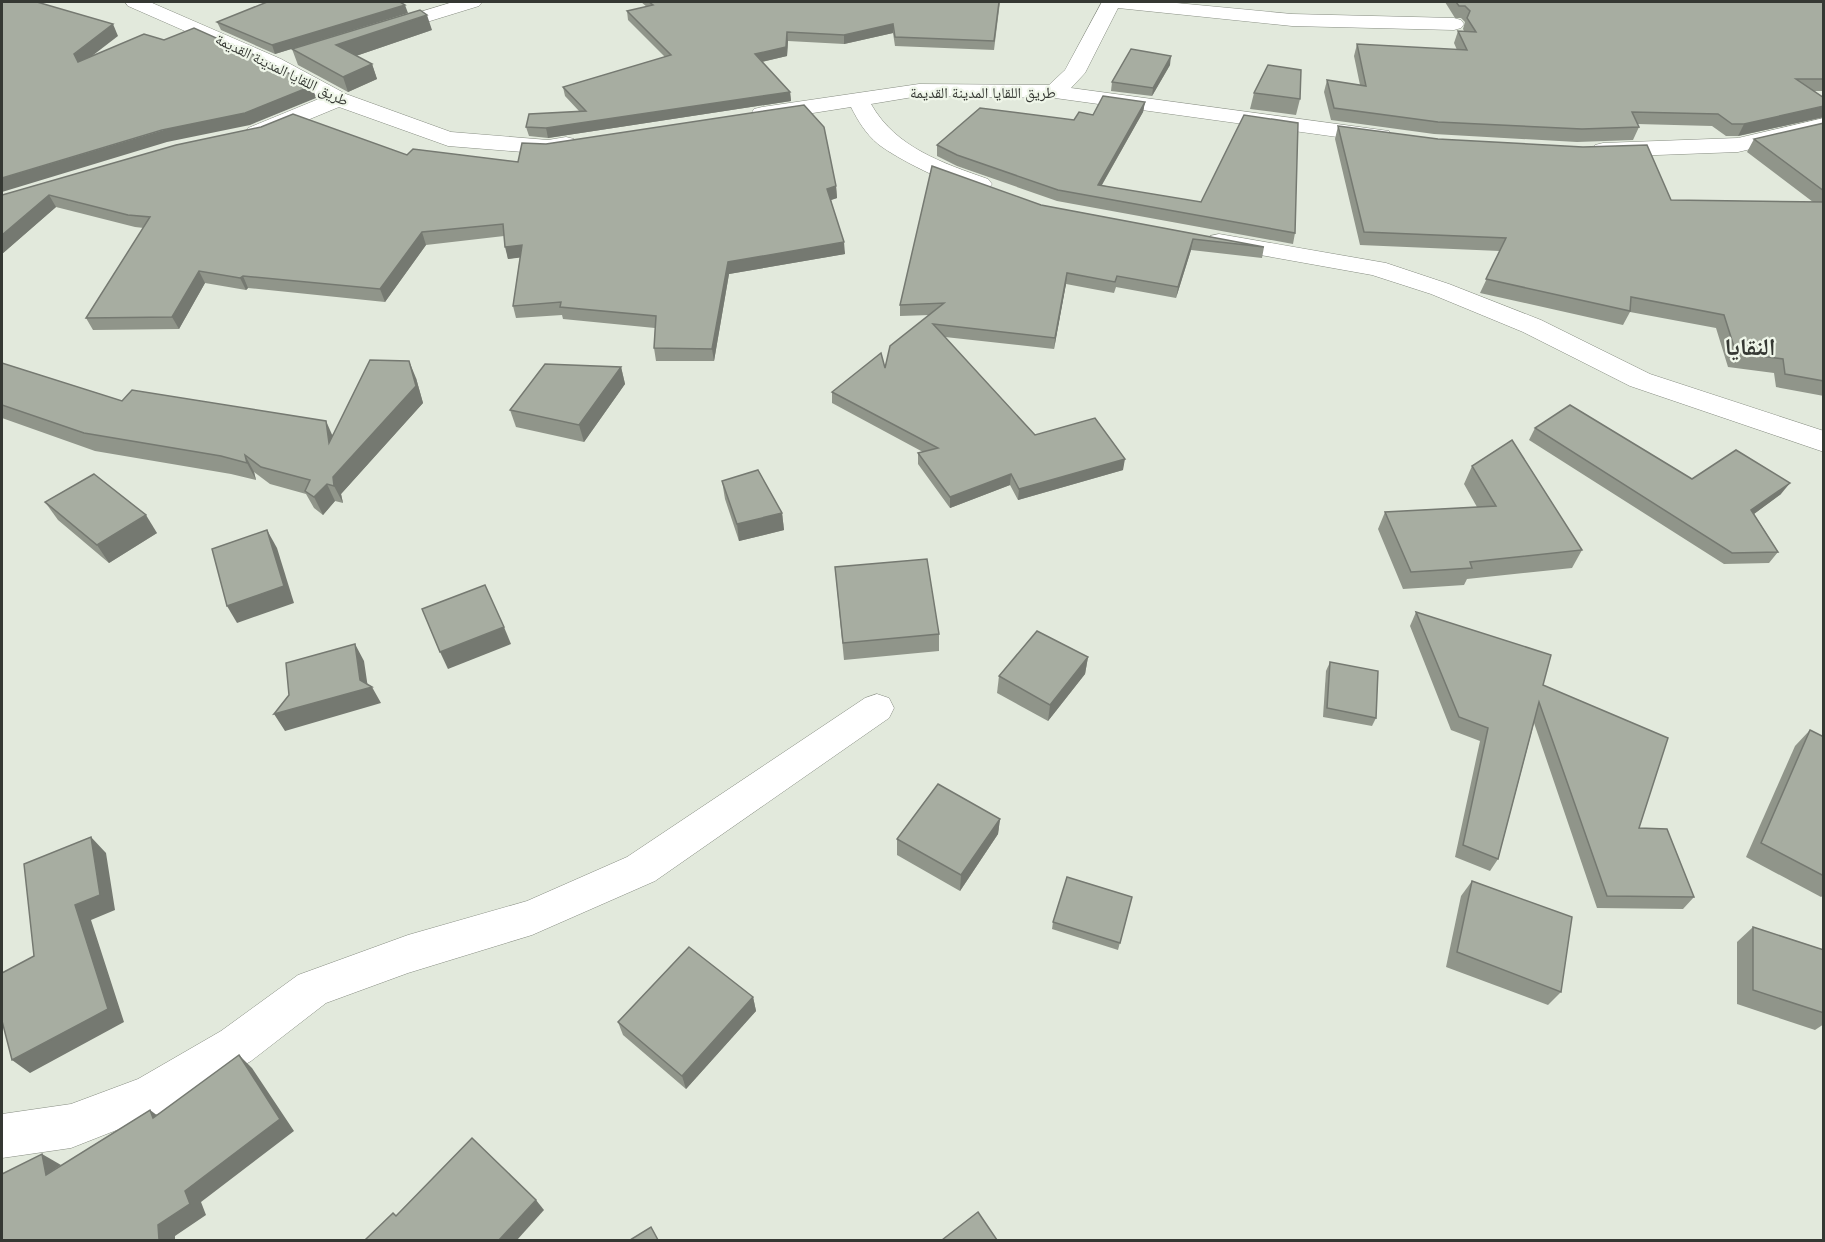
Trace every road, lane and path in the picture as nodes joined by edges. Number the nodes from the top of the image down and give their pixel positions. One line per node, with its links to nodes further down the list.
1 (135, 2): 7 (street, طريق اللقايا المدينة القديمة)
2 (472, 2): 5 (street)
3 (1111, 2): 4 (street); 8 (street)
4 (1454, 24)
5 (362, 36)
6 (296, 56): 7 (street)
7 (274, 63): 9 (street, طريق اللقايا المدينة القديمة)
8 (1055, 92): 10 (street, طريق اللقايا المدينة القديمة); 14 (street, طريق اللقايا المدينة القديمة)
9 (338, 99): 13 (street); 15 (street, طريق اللقايا المدينة القديمة)
10 (857, 99): 11 (street, طريق اللقايا المدينة القديمة); 17 (street)
11 (742, 117)
12 (1824, 126): 16 (street)
13 (234, 137)
14 (1398, 138)
15 (582, 142)
16 (1576, 151)
17 (999, 191)
18 (1191, 236): 19 (street)
19 (1824, 442)
20 (876, 708): 21 (street)
21 (2, 1136)

